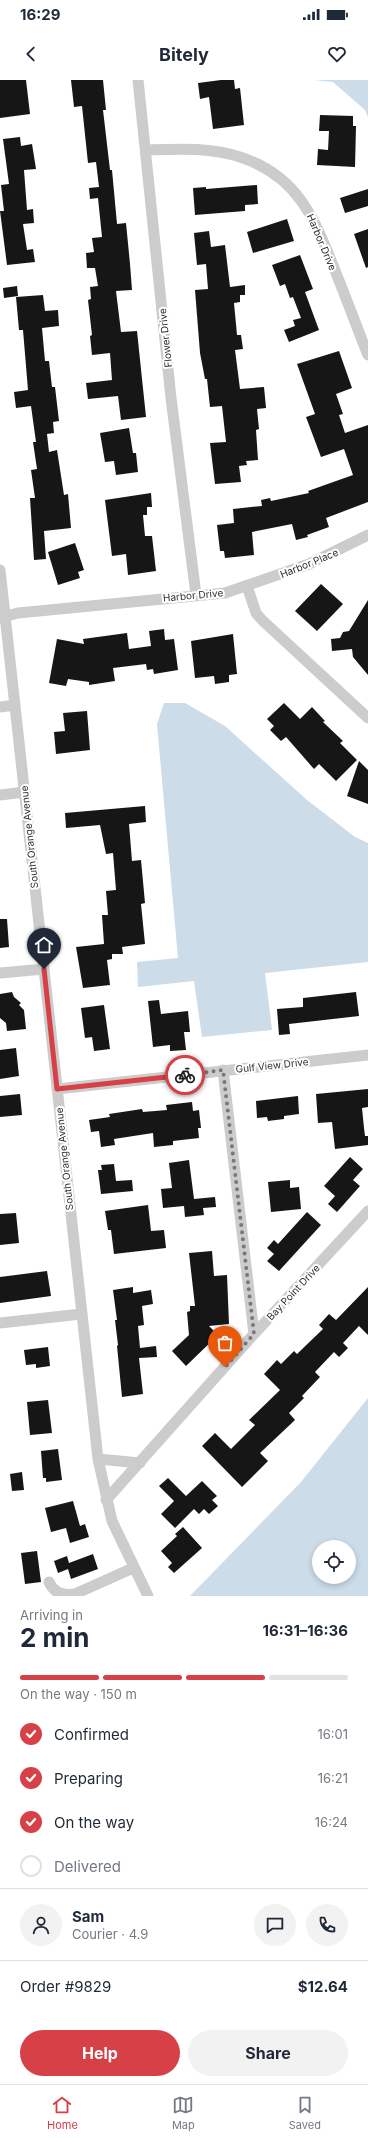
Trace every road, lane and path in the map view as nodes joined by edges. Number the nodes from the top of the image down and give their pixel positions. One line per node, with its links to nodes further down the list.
1 (138, 80): 2 (street, Flower Drive)
2 (146, 150): 3 (street, Harbor Drive); 7 (street, Flower Drive)
3 (368, 355)
4 (368, 535): 6 (street, Harbor Place)
5 (0, 570): 8 (street, South Orange Avenue)
6 (247, 586): 7 (street, Harbor Drive); 11 (street)
7 (196, 595): 8 (street, Harbor Drive)
8 (3, 617): 9 (street, South Orange Avenue)
9 (15, 705): 10 (street); 12 (street, South Orange Avenue)
10 (0, 706)
11 (368, 718)
12 (24, 792): 13 (street); 14 (street, South Orange Avenue)
13 (0, 795)
14 (44, 969): 15 (street); 18 (street, South Orange Avenue)
15 (0, 973)
16 (368, 1055): 17 (street, Gulf View Drive)
17 (223, 1070): 18 (street, Gulf View Drive); 22 (street)
18 (57, 1089): 20 (street, South Orange Avenue)
19 (368, 1211): 22 (street, Bay Point Drive)
20 (81, 1314): 21 (street); 23 (street, South Orange Avenue)
21 (0, 1323)
22 (254, 1334): 24 (street, Bay Point Drive)
23 (98, 1459): 24 (street); 25 (street, South Orange Avenue)
24 (140, 1463): 25 (street, Bay Point Drive)
25 (106, 1500): 26 (street, South Orange Avenue)
26 (133, 1568): 27 (street); 28 (street, South Orange Avenue)
27 (49, 1582)
28 (148, 1596)

